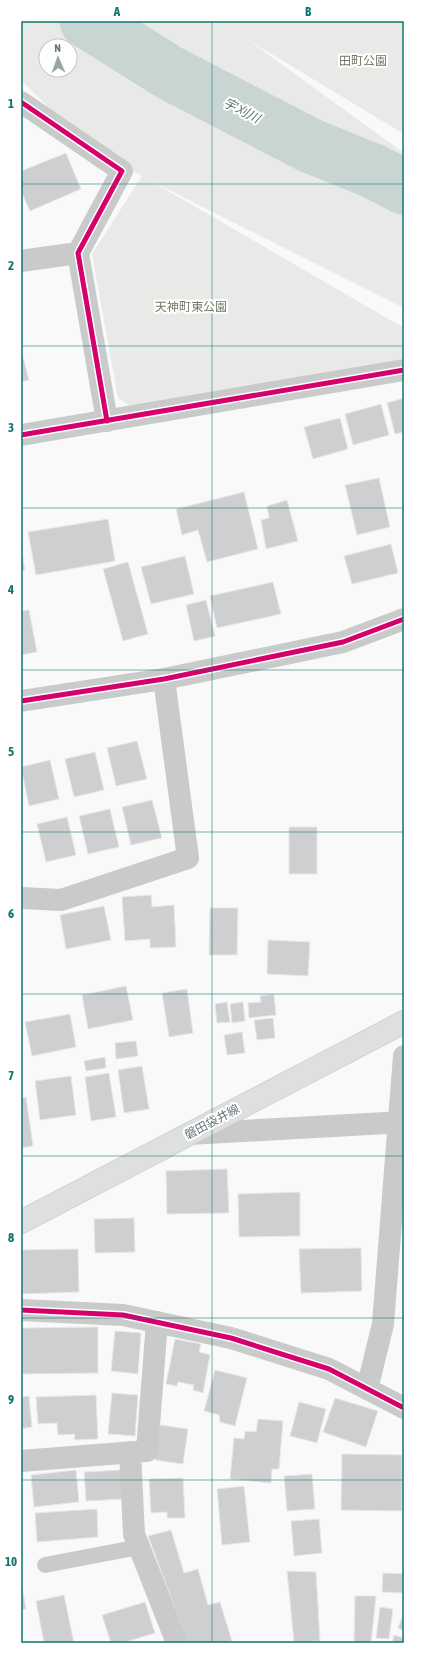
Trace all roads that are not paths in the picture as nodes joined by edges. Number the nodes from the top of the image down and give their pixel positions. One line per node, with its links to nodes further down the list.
1 (21, 102): 2 (street)
2 (78, 253): 3 (street); 5 (street)
3 (21, 261)
4 (404, 370): 5 (street)
5 (107, 420): 6 (street)
6 (21, 435)
7 (404, 619): 8 (street)
8 (164, 679): 9 (street); 10 (street)
9 (21, 701)
10 (21, 898)
11 (404, 1022): 14 (main road, 磐田袋井線)
12 (404, 1056): 13 (street)
13 (402, 1122): 14 (street); 18 (street)
14 (189, 1134): 15 (main road, 磐田袋井線)
15 (21, 1222)
16 (21, 1310): 17 (street)
17 (157, 1322): 18 (street); 20 (street)
18 (367, 1389): 19 (street)
19 (404, 1408)
20 (130, 1452): 21 (street); 22 (street)
21 (21, 1461)
22 (139, 1547): 23 (lane); 24 (street)
23 (45, 1566)
24 (177, 1643)

